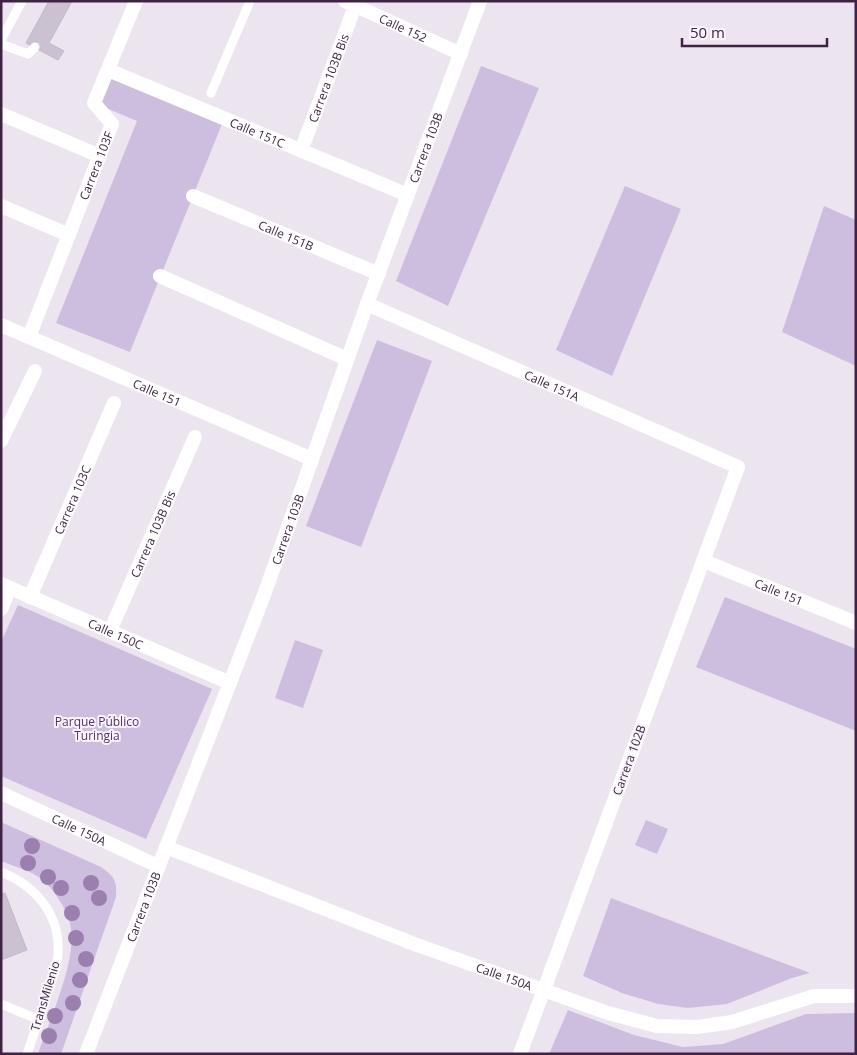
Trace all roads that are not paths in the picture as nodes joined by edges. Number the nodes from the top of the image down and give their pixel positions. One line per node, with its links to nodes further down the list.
1 (22, 1): 6 (lane)
2 (136, 1): 9 (street, Carrera 103F)
3 (250, 1): 10 (lane)
4 (480, 1): 8 (street, Carrera 103B)
5 (350, 4): 8 (street, Calle 152); 12 (street, Carrera 103B Bis)
6 (1, 42): 7 (lane)
7 (35, 47)
8 (461, 54): 14 (street, Carrera 103B)
9 (108, 70): 12 (street, Calle 151C); 13 (street, Carrera 103F)
10 (211, 93)
11 (1, 114): 13 (street)
12 (301, 151): 14 (street, Calle 151C)
13 (100, 156): 17 (street, Carrera 103F)
14 (408, 195): 18 (street, Carrera 103B)
15 (193, 196): 18 (street, Calle 151B)
16 (1, 206): 17 (street)
17 (69, 235): 22 (street, Carrera 103F)
18 (379, 274): 20 (street, Carrera 103B)
19 (160, 276): 23 (street)
20 (367, 304): 23 (street, Carrera 103B); 29 (street, Calle 151A)
21 (1, 325): 22 (street, Calle 151)
22 (29, 337): 28 (street, Calle 151)
23 (348, 359): 28 (street, Carrera 103B)
24 (35, 371): 27 (street)
25 (114, 403): 32 (street, Carrera 103C)
26 (195, 437): 35 (street, Carrera 103B Bis)
27 (1, 441)
28 (312, 460): 36 (street, Carrera 103B)
29 (738, 467): 30 (street, Carrera 102B)
30 (704, 561): 34 (street, Calle 151); 41 (street, Carrera 102B)
31 (6, 586): 32 (street, Calle 150C); 33 (street)
32 (30, 596): 35 (street, Calle 150C)
33 (1, 609)
34 (856, 623)
35 (110, 631): 36 (street, Calle 150C)
36 (230, 683): 38 (street, Carrera 103B)
37 (1, 794): 39 (street, Calle 150A)
38 (166, 847): 39 (street, Carrera 103B); 41 (street, Calle 150A)
39 (158, 866): 46 (street, Carrera 103B)
40 (1, 872): 44 (lane, TransMilenio)
41 (544, 990): 42 (street, Calle 150A); 47 (street, Carrera 102B)
42 (856, 996)
43 (1, 1004): 44 (lane)
44 (40, 1020): 45 (lane, TransMilenio)
45 (27, 1054)
46 (86, 1054)
47 (520, 1054)

